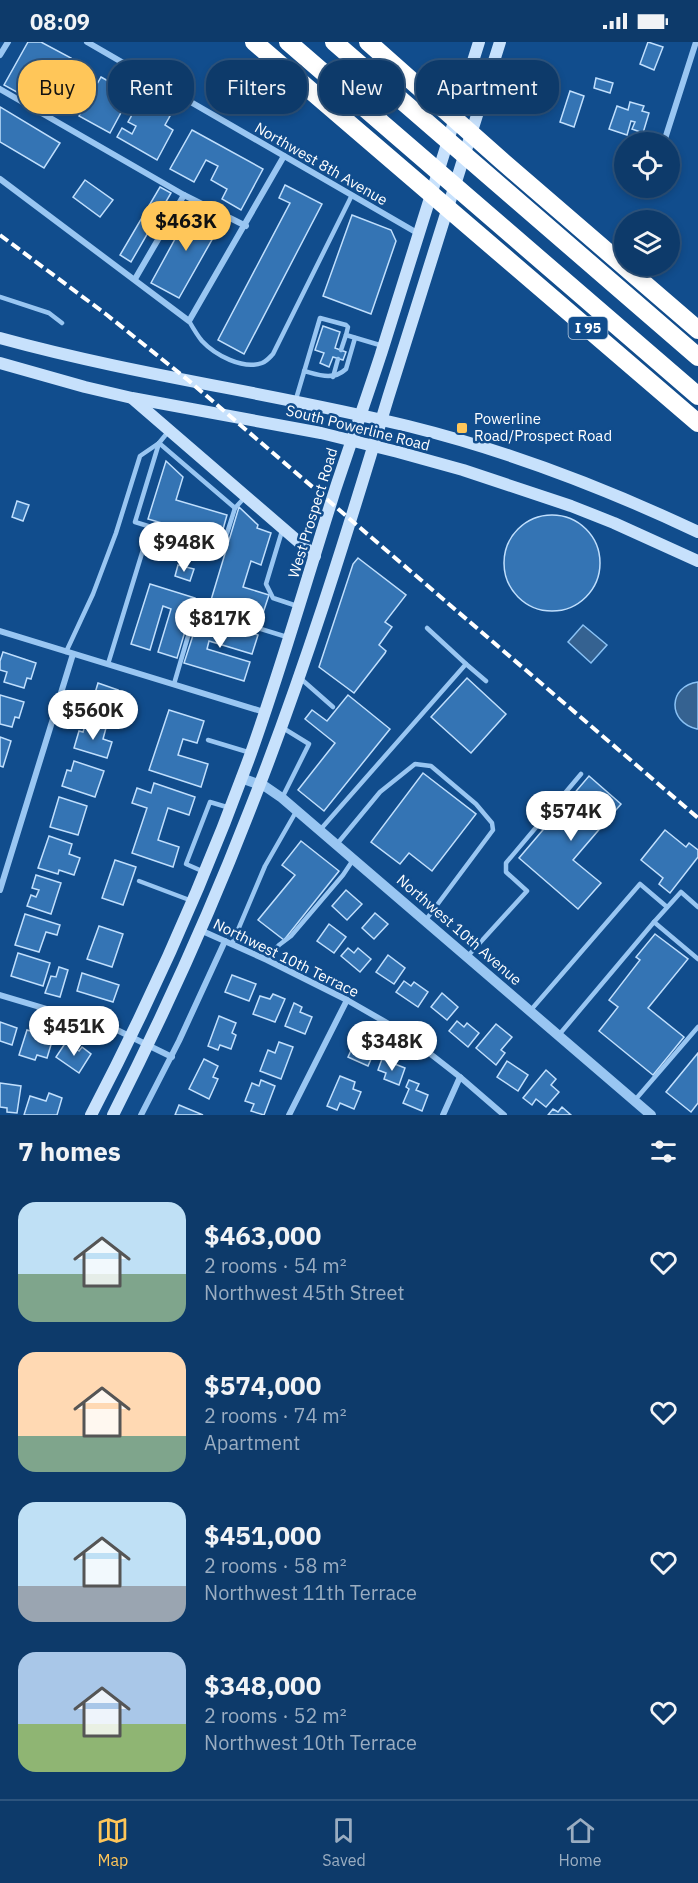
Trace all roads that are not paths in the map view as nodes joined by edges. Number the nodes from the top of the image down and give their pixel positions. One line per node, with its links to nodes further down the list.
1 (8, 42): 11 (street)
2 (87, 42): 17 (street, Northwest 8th Avenue)
3 (254, 42): 43 (highway, I 95)
4 (288, 42): 38 (highway)
5 (334, 42): 33 (highway)
6 (368, 42): 13 (highway)
7 (383, 42): 12 (highway)
8 (479, 42): 22 (main road, West Prospect Road)
9 (500, 42): 42 (main road)
10 (696, 42): 16 (street)
11 (0, 55)
12 (416, 81)
13 (416, 84)
14 (0, 89): 19 (street)
15 (450, 114): 27 (highway)
16 (667, 132)
17 (284, 156): 20 (street, Northwest 8th Avenue); 21 (street)
18 (0, 179): 23 (street)
19 (184, 195): 21 (street); 23 (street)
20 (352, 195): 22 (street, Northwest 8th Avenue); 25 (lane)
21 (246, 226): 25 (street)
22 (419, 234): 31 (main road, West Prospect Road)
23 (135, 279): 25 (street)
24 (0, 297): 26 (lane)
25 (189, 321)
26 (62, 323)
27 (698, 330)
28 (345, 335): 30 (lane); 32 (lane); 36 (lane)
29 (0, 338): 40 (main road, South Powerline Road)
30 (356, 338): 31 (lane); 37 (lane)
31 (383, 346): 41 (main road, West Prospect Road)
32 (341, 350)
33 (698, 357)
34 (338, 359): 37 (lane)
35 (0, 363): 39 (main road, South Powerline Road)
36 (304, 371): 37 (lane); 40 (lane)
37 (333, 376)
38 (698, 396)
39 (132, 398): 44 (main road); 45 (main road, South Powerline Road)
40 (295, 401): 41 (main road, South Powerline Road)
41 (361, 415): 42 (main road, South Powerline Road); 45 (main road, West Prospect Road)
42 (382, 420): 47 (main road); 51 (main road, South Powerline Road)
43 (698, 423)
44 (170, 430): 46 (lane); 48 (main road)
45 (351, 441): 47 (main road, South Powerline Road); 53 (main road, West Prospect Road)
46 (159, 443): 49 (lane); 49 (lane); 59 (lane)
47 (374, 446): 54 (main road, South Powerline Road); 62 (main road)
48 (246, 496): 49 (lane); 50 (main road)
49 (235, 508)
50 (283, 528): 53 (main road); 55 (lane)
51 (698, 532)
52 (146, 540): 60 (lane)
53 (315, 556): 55 (main road, West Prospect Road)
54 (698, 561)
55 (299, 607): 58 (main road, West Prospect Road)
56 (427, 628): 61 (lane)
57 (0, 631): 59 (street)
58 (290, 638): 64 (lane); 66 (main road, West Prospect Road)
59 (70, 653): 60 (street); 81 (street)
60 (108, 664): 64 (street)
61 (466, 664): 63 (lane); 76 (lane)
62 (298, 676): 65 (lane); 67 (main road)
63 (486, 681)
64 (174, 684): 66 (street)
65 (333, 707)
66 (265, 713): 69 (main road, West Prospect Road)
67 (280, 726): 72 (main road); 73 (lane)
68 (208, 740): 69 (lane)
69 (251, 753): 71 (main road, West Prospect Road)
70 (581, 774): 90 (lane)
71 (241, 778): 72 (street, Northwest 10th Avenue); 74 (main road, West Prospect Road)
72 (260, 785): 73 (street, Northwest 10th Avenue); 87 (main road)
73 (282, 798): 75 (street, Northwest 10th Avenue)
74 (230, 808): 79 (main road, West Prospect Road); 79 (lane)
75 (297, 810): 76 (street, Northwest 10th Avenue); 89 (lane)
76 (320, 830): 77 (street, Northwest 10th Avenue)
77 (336, 845): 78 (street, Northwest 10th Avenue); 85 (lane)
78 (353, 859): 85 (street, Northwest 10th Avenue); 92 (lane)
79 (204, 872): 82 (main road, West Prospect Road)
80 (139, 881): 82 (lane)
81 (0, 890)
82 (192, 901): 98 (main road, West Prospect Road)
83 (698, 906): 84 (lane)
84 (667, 907): 86 (lane); 95 (lane)
85 (425, 921): 90 (street, Northwest 10th Avenue)
86 (654, 922): 91 (lane); 97 (lane)
87 (201, 930): 88 (street, Northwest 10th Terrace); 99 (main road)
88 (225, 941): 89 (street, Northwest 10th Terrace); 100 (street)
89 (232, 944): 92 (street, Northwest 10th Terrace)
90 (467, 957): 95 (street, Northwest 10th Avenue)
91 (698, 959)
92 (267, 960): 94 (street, Northwest 10th Terrace)
93 (0, 995): 98 (street)
94 (347, 1000): 101 (street, Northwest 10th Terrace); 106 (street)
95 (530, 1011): 97 (street, Northwest 10th Avenue)
96 (698, 1027): 102 (lane)
97 (558, 1035): 102 (street, Northwest 10th Avenue)
98 (131, 1036): 99 (street); 103 (main road, West Prospect Road)
99 (148, 1045): 100 (street); 104 (main road)
100 (172, 1057): 105 (street)
101 (460, 1077): 107 (street); 108 (street, Northwest 10th Terrace)
102 (634, 1101): 109 (street, Northwest 10th Avenue)
103 (91, 1115)
104 (113, 1115)
105 (141, 1115)
106 (289, 1115)
107 (443, 1115)
108 (504, 1115)
109 (651, 1115)

